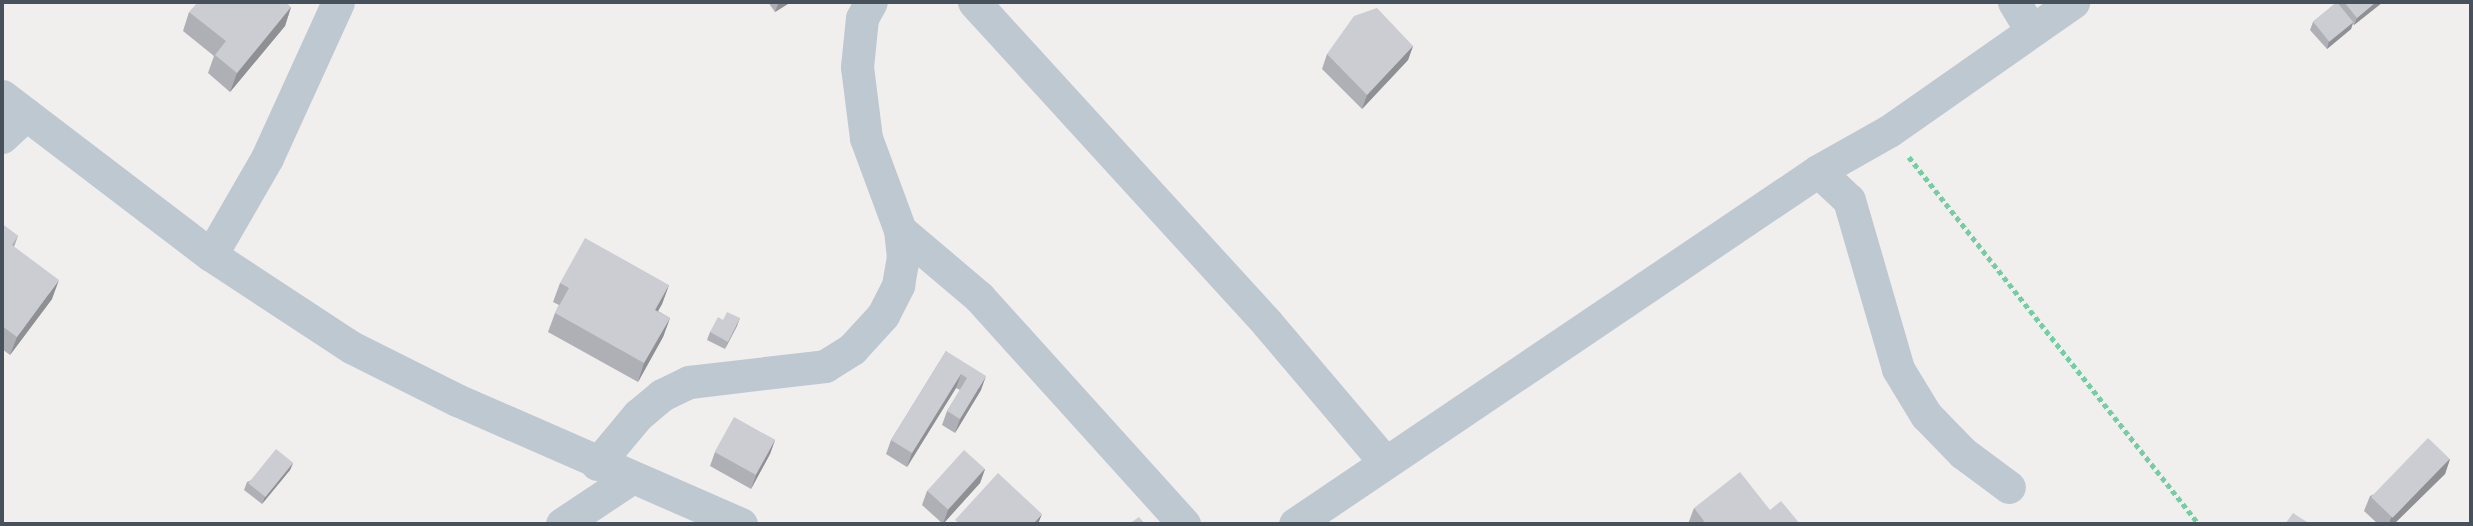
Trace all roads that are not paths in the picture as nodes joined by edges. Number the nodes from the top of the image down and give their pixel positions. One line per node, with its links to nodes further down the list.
1 (338, 2): 10 (street)
2 (872, 2): 9 (street)
3 (974, 2): 11 (street)
4 (2073, 2): 5 (street)
5 (2022, 16): 8 (street)
6 (14, 105): 7 (street); 10 (street)
7 (2, 137)
8 (1818, 171): 11 (street); 14 (street)
9 (900, 230): 12 (street); 17 (street)
10 (211, 255): 12 (street)
11 (1384, 461): 18 (street)
12 (597, 464): 13 (street)
13 (631, 478): 15 (street); 16 (street)
14 (2009, 487)
15 (562, 524)
16 (741, 524)
17 (1184, 524)
18 (1295, 524)

